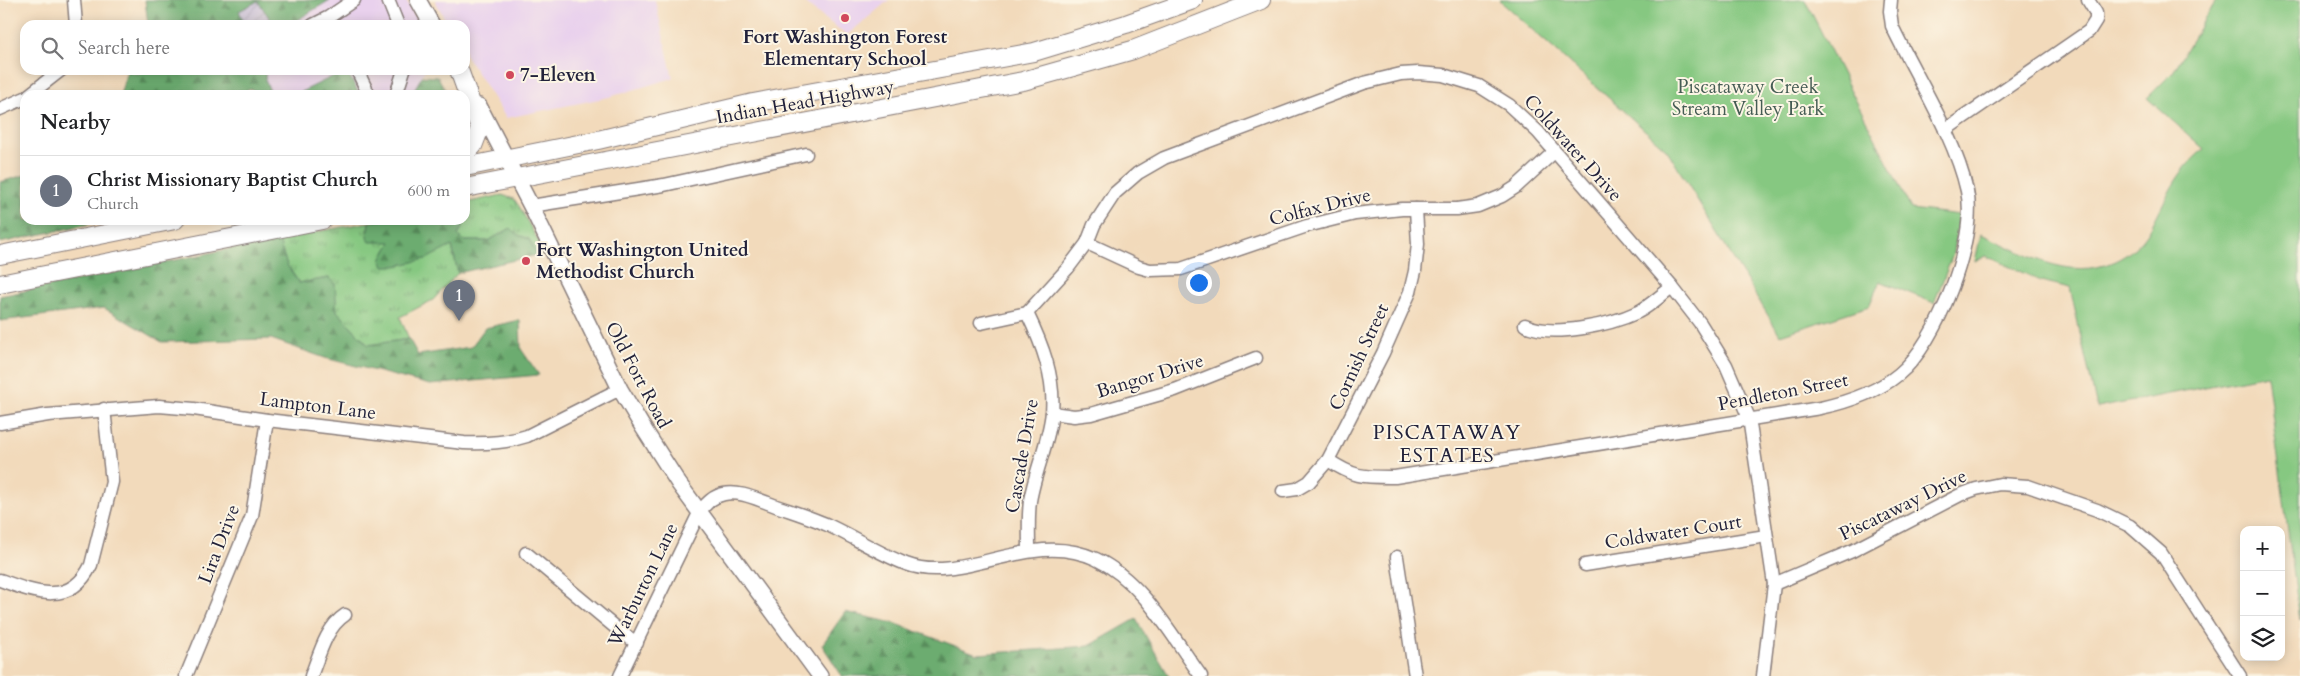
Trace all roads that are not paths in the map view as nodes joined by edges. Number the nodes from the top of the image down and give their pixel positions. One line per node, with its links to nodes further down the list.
1 (74, 0): 9 (street)
2 (354, 0): 10 (street)
3 (388, 0): 11 (street)
4 (418, 0): 12 (main road)
5 (1193, 0): 31 (highway, Indian Head Highway)
6 (1261, 0): 33 (highway, Indian Head Highway)
7 (1891, 0): 27 (street, Pendleton Street)
8 (2088, 0): 27 (street)
9 (76, 20)
10 (332, 20)
11 (396, 20)
12 (429, 20)
13 (55, 75): 18 (street)
14 (359, 75): 19 (street)
15 (402, 75): 20 (street)
16 (461, 75): 21 (highway)
17 (462, 75): 22 (main road, Old Fort Road)
18 (35, 90)
19 (367, 90)
20 (398, 90)
21 (466, 90)
22 (469, 90)
23 (470, 91): 31 (main road, Old Fort Road)
24 (20, 100): 26 (street)
25 (470, 100): 28 (highway)
26 (0, 109)
27 (1945, 130): 50 (street, Pendleton Street)
28 (470, 148)
29 (1554, 152): 36 (street, Colfax Drive); 39 (street, Coldwater Drive); 42 (street, Coldwater Drive)
30 (806, 154): 35 (street)
31 (505, 159): 32 (highway, Indian Head Highway); 33 (main road, Old Fort Road)
32 (470, 165)
33 (515, 178): 34 (highway, Indian Head Highway); 35 (main road, Old Fort Road)
34 (470, 187)
35 (531, 206): 47 (main road, Old Fort Road)
36 (1416, 209): 39 (street, Colfax Drive); 53 (street, Cornish Street)
37 (150, 225): 40 (highway)
38 (297, 225): 41 (highway)
39 (1087, 243): 43 (street, Coldwater Drive)
40 (0, 255)
41 (0, 284)
42 (1672, 287): 45 (street); 50 (street, Coldwater Drive)
43 (1027, 313): 44 (street); 49 (street, Cascade Drive)
44 (981, 323)
45 (1525, 326)
46 (1256, 358): 49 (street, Bangor Drive)
47 (620, 389): 51 (street, Lampton Lane); 55 (main road, Old Fort Road)
48 (104, 409): 51 (street, Lampton Lane); 52 (street, Lampton Lane); 61 (street)
49 (1052, 413): 57 (street, Cascade Drive)
50 (1749, 418): 53 (street, Pendleton Street); 56 (street, Coldwater Drive)
51 (267, 420): 65 (street, Lira Drive)
52 (0, 423)
53 (1328, 460): 54 (street, Cornish Street)
54 (1283, 492)
55 (700, 511): 57 (street); 64 (street, Warburton Lane); 68 (main road, Old Fort Road)
56 (1766, 536): 60 (street, Coldwater Court); 62 (street, Coldwater Drive)
57 (1029, 551): 69 (street)
58 (526, 553): 64 (street)
59 (1397, 557): 70 (street)
60 (1585, 565)
61 (0, 580)
62 (1774, 584): 71 (street); 72 (street, Piscataway Drive)
63 (345, 615): 66 (street)
64 (637, 643): 67 (street, Warburton Lane)
65 (186, 676)
66 (311, 676)
67 (620, 676)
68 (820, 676)
69 (1201, 676)
70 (1415, 676)
71 (1763, 676)
72 (2240, 676)

